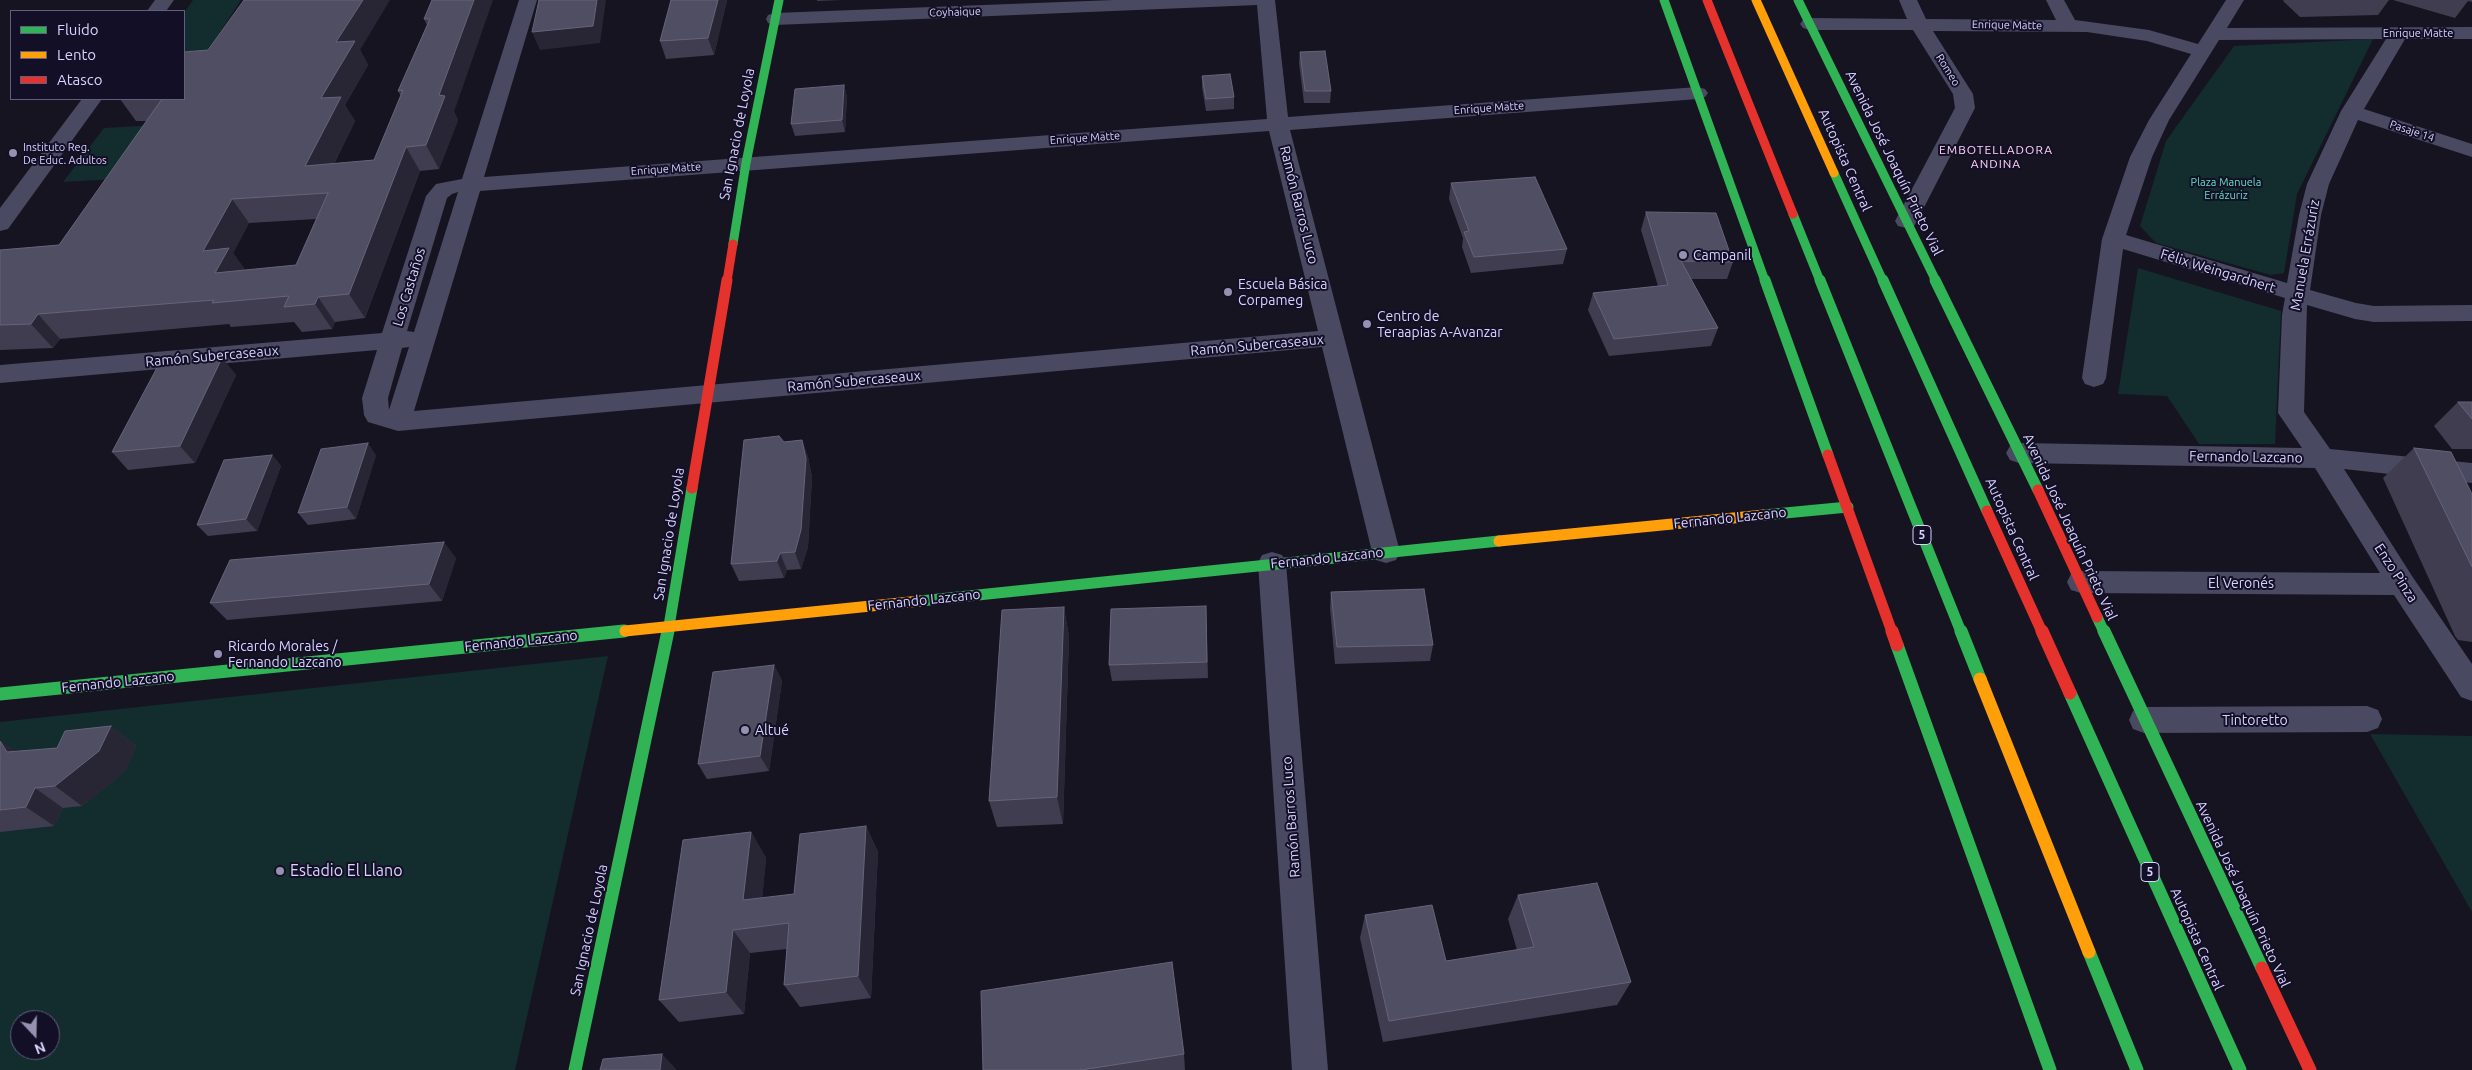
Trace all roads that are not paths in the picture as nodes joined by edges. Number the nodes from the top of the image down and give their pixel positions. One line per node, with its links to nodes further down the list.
1 (528, 0): 28 (street)
2 (779, 0): 12 (main road, San Ignacio de Loyola)
3 (1256, 0): 12 (street, Coyhaique)
4 (1266, 0): 25 (street, Ramón Barros Luco)
5 (1664, 0): 22 (main road)
6 (1707, 0): 57 (main road, 5)
7 (1756, 0): 58 (main road, Autopista Central / 5)
8 (1798, 0): 13 (main road, Avenida José Joaquín Prieto Vial)
9 (1908, 0): 14 (street, Romeo)
10 (2055, 0): 15 (street)
11 (2235, 0): 19 (street)
12 (774, 19): 27 (main road, San Ignacio de Loyola)
13 (1810, 24): 14 (street, Enrique Matte); 29 (main road, Avenida José Joaquín Prieto Vial)
14 (1919, 24): 15 (street, Enrique Matte); 29 (street, Romeo)
15 (2068, 25): 21 (street, Enrique Matte)
16 (2472, 32): 18 (street, Enrique Matte)
17 (2399, 33): 18 (street, Enrique Matte); 19 (street, Enrique Matte); 24 (street, Manuela Errázuriz)
18 (2442, 33): 20 (street)
19 (2213, 34): 21 (street)
20 (2472, 49)
21 (2202, 51): 31 (street)
22 (1698, 93): 25 (street, Enrique Matte); 44 (main road)
23 (91, 100): 30 (street)
24 (2351, 111): 26 (street, Pasaje 14); 32 (street, Manuela Errázuriz)
25 (1278, 124): 27 (street, Enrique Matte); 35 (street, Ramón Barros Luco)
26 (2472, 151)
27 (746, 164): 28 (street, Enrique Matte); 39 (main road, San Ignacio de Loyola)
28 (472, 184): 34 (street); 36 (street, Los Castaños)
29 (1906, 221): 41 (main road, Avenida José Joaquín Prieto Vial)
30 (0, 224)
31 (2113, 239): 32 (street, Félix Weingardnert); 38 (street)
32 (2298, 294): 33 (street, Félix Weingardnert); 42 (street, Manuela Errázuriz)
33 (2472, 313)
34 (424, 337): 36 (street, Ramón Subercaseaux); 40 (street)
35 (1332, 338): 39 (street, Ramón Subercaseaux); 45 (street, Ramón Barros Luco)
36 (392, 340): 37 (street, Ramón Subercaseaux); 40 (street, Los Castaños)
37 (0, 374)
38 (2094, 378)
39 (707, 394): 40 (street, Ramón Subercaseaux); 49 (main road, San Ignacio de Loyola)
40 (388, 419)
41 (2019, 453): 42 (street, Fernando Lazcano); 47 (main road, Avenida José Joaquín Prieto Vial)
42 (2322, 458): 43 (street, Fernando Lazcano); 48 (street, Enzo Pinza)
43 (2472, 473)
44 (1848, 506): 45 (main road, Fernando Lazcano); 56 (main road)
45 (1386, 552): 46 (main road, Fernando Lazcano)
46 (1272, 563): 49 (main road, Fernando Lazcano); 55 (street, Ramón Barros Luco)
47 (2080, 582): 48 (street, El Veronés); 52 (main road, Avenida José Joaquín Prieto Vial)
48 (2402, 584): 50 (street, Enzo Pinza)
49 (669, 626): 51 (main road, Fernando Lazcano); 54 (main road, San Ignacio de Loyola)
50 (2470, 681)
51 (0, 694)
52 (2144, 720): 53 (street, Tintoretto); 59 (main road, Avenida José Joaquín Prieto Vial)
53 (2366, 720)
54 (575, 1070)
55 (1310, 1070)
56 (2050, 1070)
57 (2137, 1070)
58 (2240, 1070)
59 (2310, 1070)

